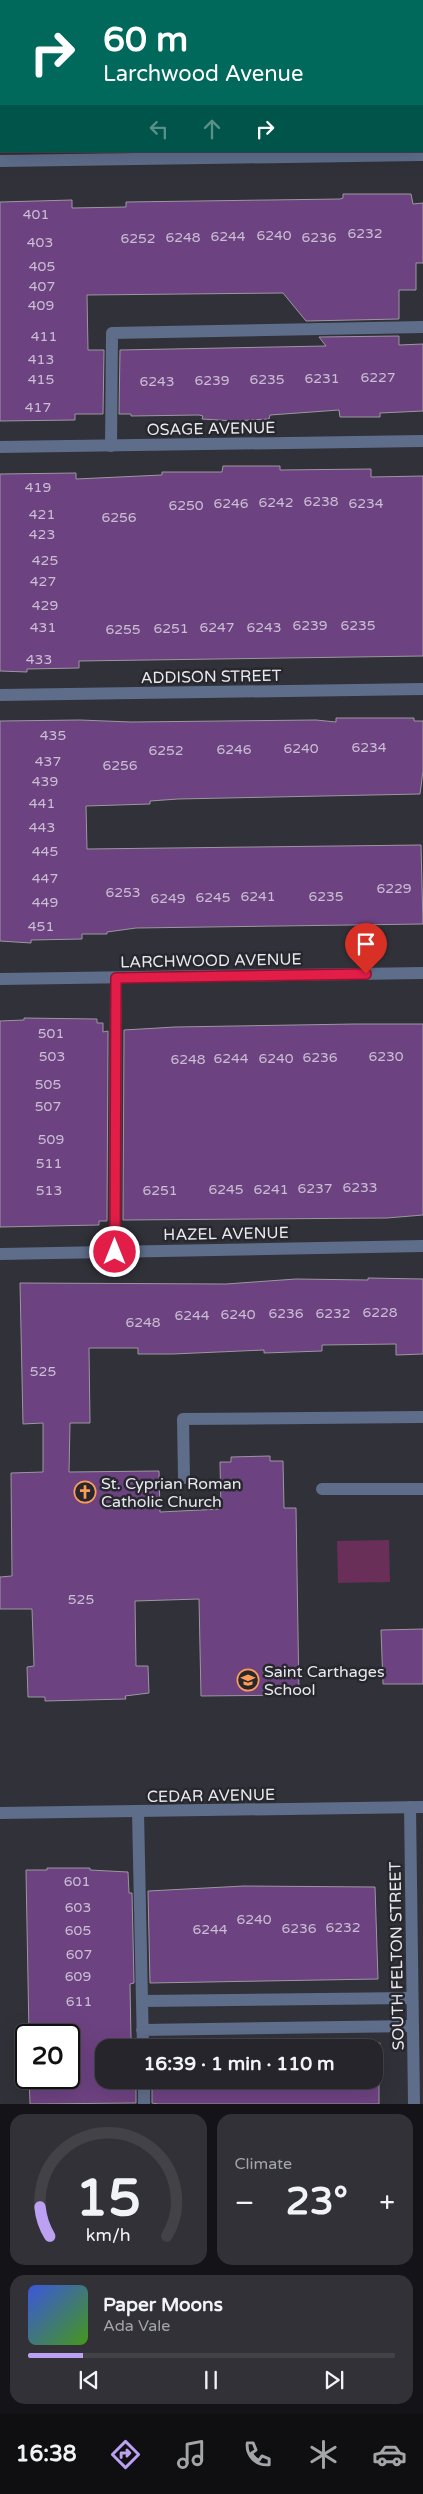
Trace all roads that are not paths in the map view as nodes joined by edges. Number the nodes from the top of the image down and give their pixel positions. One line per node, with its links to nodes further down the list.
1 (423, 155): 2 (street)
2 (0, 161)
3 (423, 327): 5 (street)
4 (423, 442): 5 (street, OSAGE AVENUE)
5 (111, 446): 6 (street, OSAGE AVENUE)
6 (0, 447)
7 (423, 689): 8 (street, ADDISON STREET)
8 (0, 695)
9 (423, 973): 10 (street, LARCHWOOD AVENUE)
10 (116, 978): 11 (street, LARCHWOOD AVENUE); 13 (street)
11 (0, 979)
12 (423, 1246): 13 (street, HAZEL AVENUE)
13 (115, 1252): 14 (street, HAZEL AVENUE)
14 (0, 1254)
15 (423, 1417): 16 (street)
16 (184, 1478)
17 (423, 1489): 18 (street)
18 (322, 1490)
19 (410, 1807): 20 (street, CEDAR AVENUE); 21 (street, CEDAR AVENUE); 23 (street, SOUTH FELTON STREET)
20 (423, 1807)
21 (138, 1812): 22 (street, CEDAR AVENUE); 24 (street)
22 (0, 1813)
23 (412, 1998): 24 (street); 25 (street, SOUTH FELTON STREET)
24 (142, 2001): 26 (street)
25 (413, 2026): 26 (street); 30 (street, SOUTH FELTON STREET)
26 (142, 2030): 27 (street)
27 (142, 2039)
28 (144, 2089): 29 (street)
29 (144, 2104)
30 (414, 2104)

